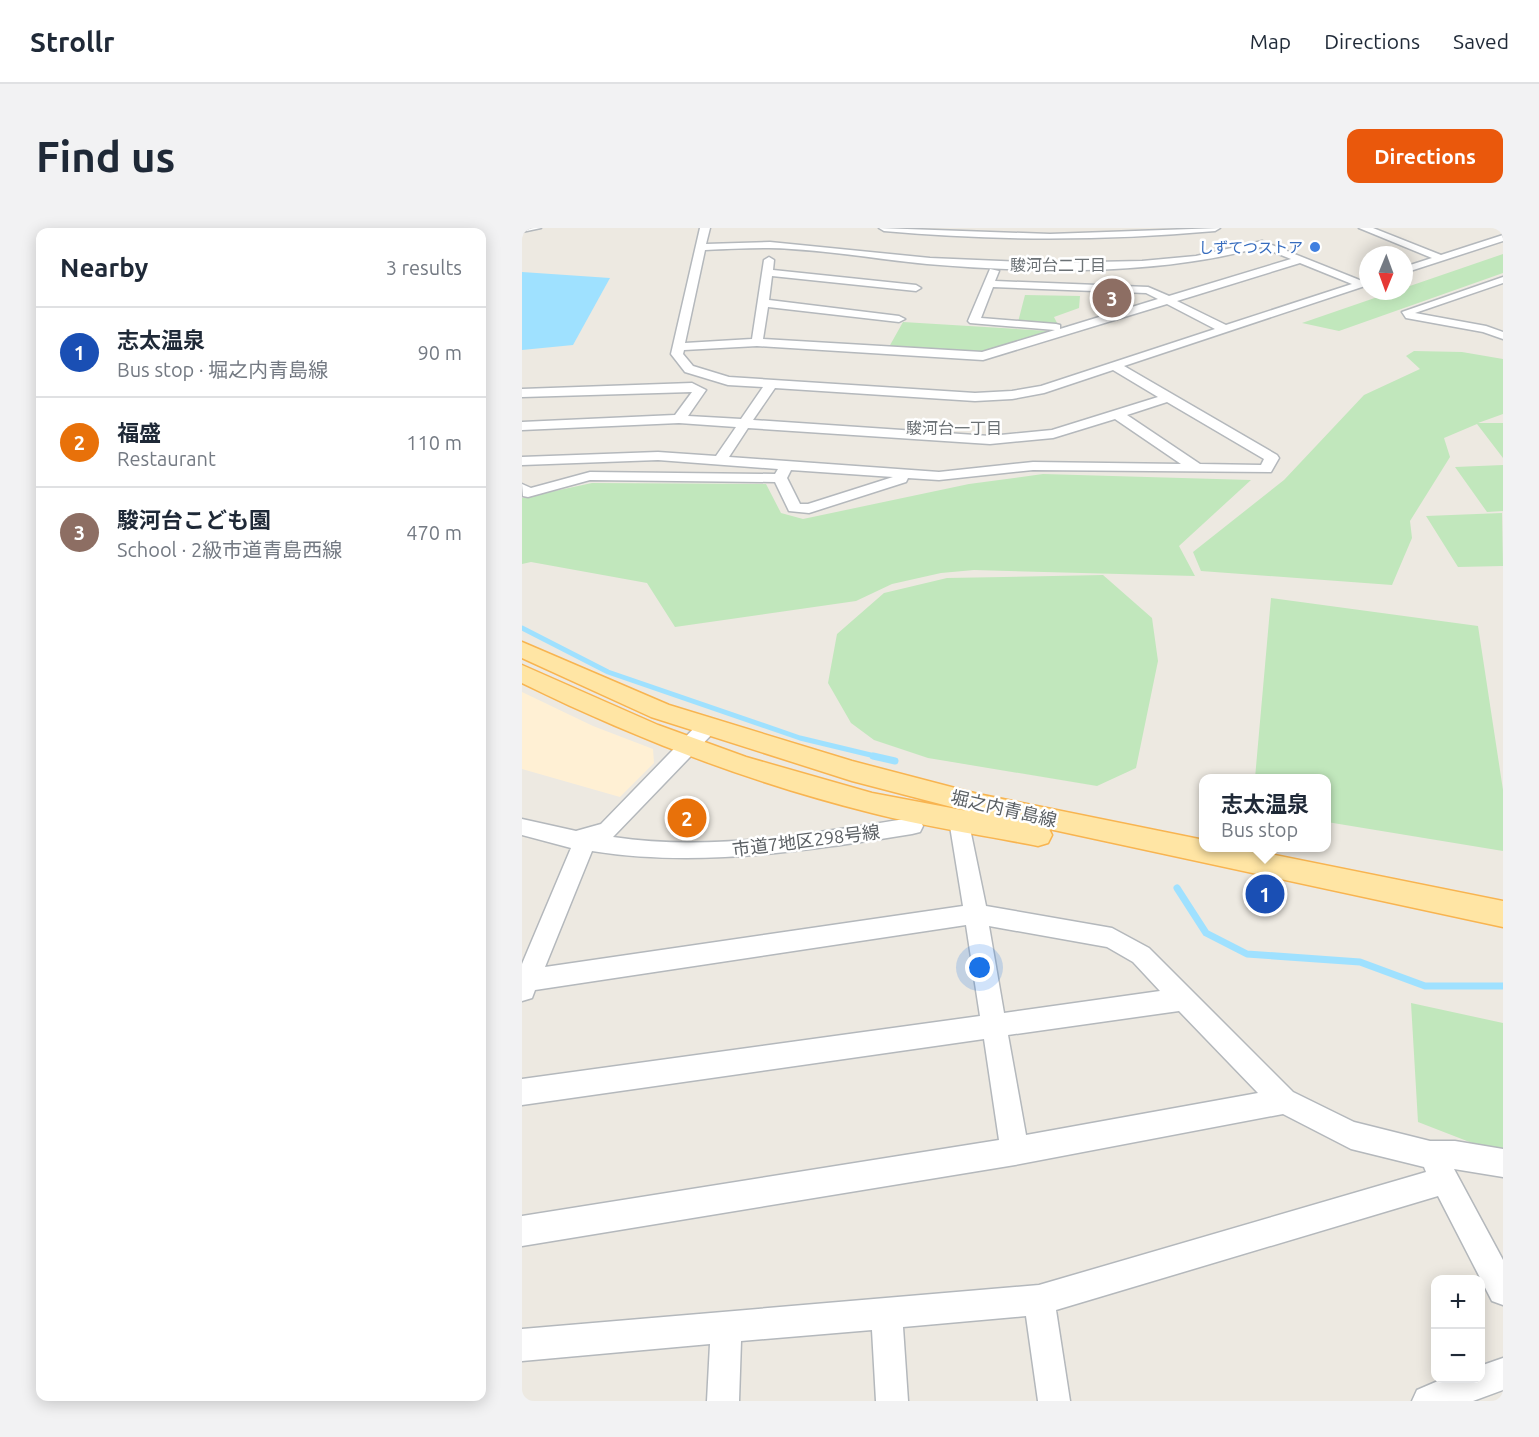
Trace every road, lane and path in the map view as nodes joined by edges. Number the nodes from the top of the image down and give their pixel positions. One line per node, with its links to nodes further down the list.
1 (536, 228): 6 (street)
2 (705, 228): 10 (street)
3 (884, 228): 9 (street)
4 (1215, 228): 9 (street)
5 (1364, 228): 11 (street)
6 (522, 229)
7 (1503, 238): 11 (street)
8 (770, 245): 10 (street); 14 (street); 22 (street)
9 (1003, 246): 15 (street); 18 (street); 22 (street)
10 (702, 247): 29 (street)
11 (1442, 258): 13 (street)
12 (1300, 260): 15 (street); 16 (street); 20 (street)
13 (1413, 267)
14 (767, 272): 21 (street); 22 (street)
15 (1145, 277): 18 (street); 20 (street)
16 (1359, 281)
17 (1503, 281): 26 (street)
18 (989, 284): 24 (street)
19 (1359, 285): 25 (street)
20 (1165, 300): 24 (street); 25 (street)
21 (763, 303): 22 (street); 28 (street)
22 (907, 304): 24 (street); 28 (street)
23 (1503, 322): 26 (street)
24 (1068, 328)
25 (1225, 329): 30 (street)
26 (1486, 329): 27 (street)
27 (1503, 336)
28 (757, 342): 29 (street)
29 (678, 347): 31 (street)
30 (1115, 366): 31 (street); 33 (street)
31 (771, 384): 36 (street)
32 (522, 393): 35 (street)
33 (1170, 398): 34 (street); 40 (street)
34 (1118, 415): 36 (street); 40 (street)
35 (679, 420): 36 (street); 37 (street)
36 (743, 425): 38 (street)
37 (522, 426)
38 (720, 460): 39 (street); 41 (street)
39 (522, 461)
40 (1198, 468): 42 (street)
41 (783, 472): 42 (street); 42 (street); 43 (street)
42 (919, 475)
43 (522, 488)
44 (522, 649): 46 (main road, 堀之内青島線)
45 (522, 672): 47 (main road, 堀之内青島線)
46 (707, 727): 47 (street); 52 (main road, 堀之内青島線)
47 (688, 747): 48 (main road, 堀之内青島線); 51 (street)
48 (960, 820): 54 (street); 56 (main road, 堀之内青島線)
49 (912, 826): 51 (street, 市道7地区298号線)
50 (522, 827): 51 (street, 市道7地区298号線)
51 (580, 840): 57 (street)
52 (1199, 850)
53 (1207, 852): 55 (main road, 堀之内青島線)
54 (976, 914): 57 (street); 58 (street); 59 (street)
55 (1503, 914)
56 (1503, 932)
57 (525, 986)
58 (1185, 999): 59 (street); 61 (street)
59 (994, 1023): 60 (street); 62 (street)
60 (522, 1092)
61 (1284, 1101): 62 (street); 64 (street)
62 (1015, 1151): 65 (street)
63 (1503, 1163): 64 (street)
64 (1438, 1167): 66 (street); 67 (street)
65 (522, 1231)
66 (1503, 1290)
67 (1039, 1300): 68 (street); 74 (street)
68 (887, 1314): 69 (street); 73 (street)
69 (726, 1328): 70 (street); 72 (street)
70 (522, 1345)
71 (1503, 1374): 75 (street)
72 (723, 1401)
73 (892, 1401)
74 (1054, 1401)
75 (1428, 1401)

